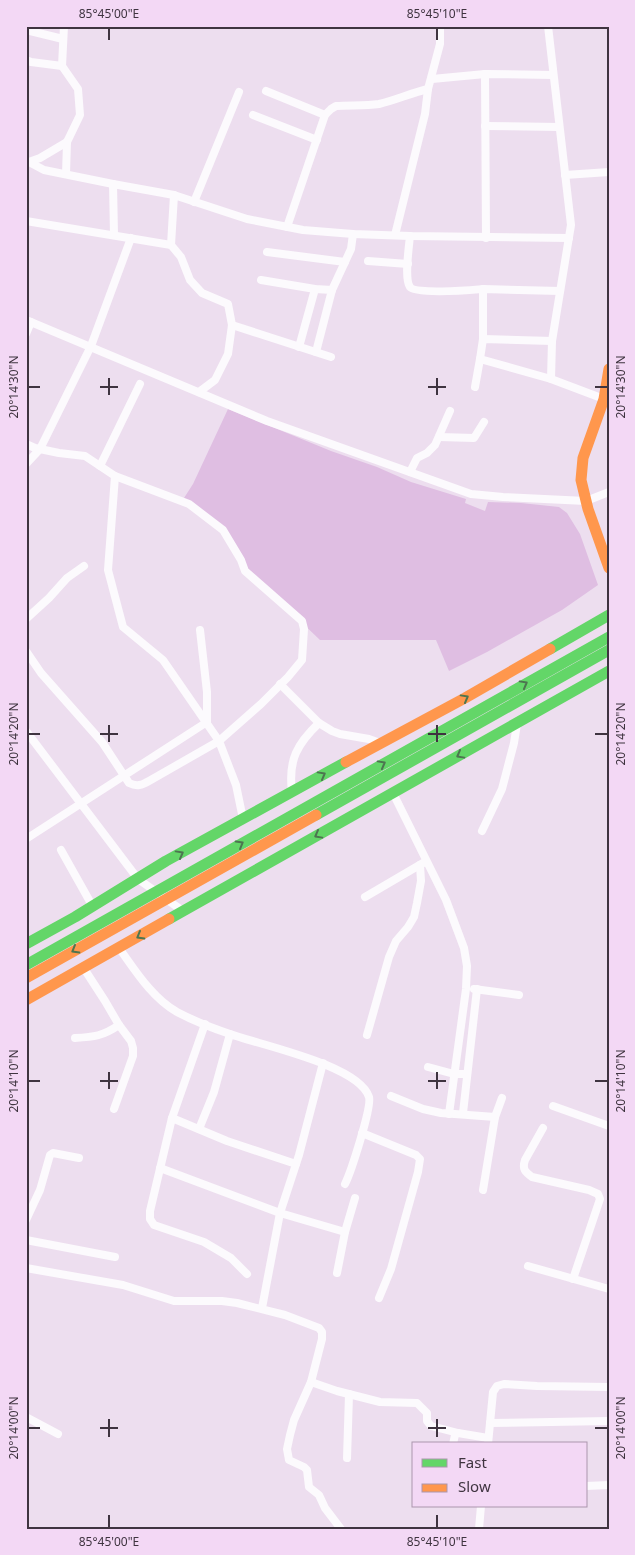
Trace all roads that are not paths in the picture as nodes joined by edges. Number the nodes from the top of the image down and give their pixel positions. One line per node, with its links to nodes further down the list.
1 (64, 26): 5 (street)
2 (440, 26): 10 (street)
3 (548, 26): 9 (street)
4 (26, 30): 5 (street)
5 (63, 39): 7 (street)
6 (26, 60): 7 (street)
7 (62, 66): 19 (street)
8 (484, 74): 9 (street); 10 (street); 16 (street)
9 (553, 74): 17 (street)
10 (432, 79): 11 (street)
11 (428, 89): 15 (street); 31 (street)
12 (266, 91): 15 (street)
13 (239, 92): 26 (street)
14 (253, 115): 18 (street)
15 (326, 115): 18 (street)
16 (485, 126): 17 (street); 34 (street)
17 (559, 128): 23 (street)
18 (317, 140): 28 (street)
19 (67, 142): 20 (street); 22 (street)
20 (28, 162): 22 (street)
21 (609, 172): 23 (street)
22 (66, 174): 24 (street)
23 (565, 175): 35 (street)
24 (113, 184): 25 (street); 30 (street)
25 (174, 195): 26 (street); 36 (street)
26 (194, 202): 28 (street)
27 (26, 221): 30 (street)
28 (287, 227): 29 (street)
29 (353, 234): 31 (street); 39 (street)
30 (114, 236): 33 (street)
31 (395, 236): 32 (street)
32 (410, 236): 34 (street); 40 (street)
33 (132, 238): 36 (street); 51 (street)
34 (486, 238): 35 (street)
35 (568, 238): 45 (street)
36 (171, 245): 47 (street)
37 (267, 252): 39 (street)
38 (368, 261): 40 (street)
39 (345, 262): 44 (street)
40 (408, 264): 43 (street)
41 (261, 280): 42 (street)
42 (315, 289): 44 (street); 52 (street)
43 (482, 289): 45 (street); 49 (street)
44 (332, 290): 53 (street)
45 (560, 291): 50 (street)
46 (29, 321): 48 (street); 51 (street)
47 (232, 325): 52 (street); 60 (street)
48 (26, 334)
49 (483, 339): 50 (street); 55 (street)
50 (552, 341): 57 (street)
51 (91, 346): 60 (street); 66 (street)
52 (299, 347): 53 (street)
53 (316, 352): 54 (street)
54 (331, 357)
55 (480, 359): 57 (street); 59 (street)
56 (609, 369): 61 (main road)
57 (551, 379): 61 (street)
58 (140, 384): 68 (street)
59 (475, 387)
60 (199, 392): 69 (street)
61 (604, 399): 72 (main road)
62 (450, 411): 64 (street)
63 (484, 422): 64 (street)
64 (439, 437): 69 (street)
65 (26, 444): 66 (street)
66 (40, 449): 67 (street); 68 (street)
67 (26, 464)
68 (100, 466): 70 (street)
69 (410, 472): 72 (street)
70 (115, 476): 82 (street); 83 (street)
71 (609, 492): 72 (street)
72 (586, 501): 74 (main road)
73 (84, 566): 76 (street)
74 (609, 568)
75 (609, 615): 88 (main road, one-way to 75)
76 (26, 619)
77 (200, 630): 83 (street)
78 (609, 637): 99 (main road, one-way to 78)
79 (609, 650): 99 (main road)
80 (26, 651): 89 (street)
81 (609, 671): 85 (main road)
82 (280, 684): 84 (street); 87 (street)
83 (207, 722): 87 (street); 89 (street)
84 (319, 723): 88 (street); 90 (street)
85 (517, 724): 91 (main road, one-way to 91); 94 (street)
86 (26, 731): 92 (street)
87 (219, 740): 89 (street); 93 (street)
88 (380, 743): 90 (main road, one-way to 88)
89 (124, 776): 92 (street)
90 (292, 792): 93 (main road)
91 (393, 793): 97 (street); 103 (main road, one-way to 103)
92 (81, 802): 95 (street); 98 (street)
93 (243, 819): 98 (main road, one-way to 93)
94 (482, 831)
95 (28, 837)
96 (61, 850): 102 (street)
97 (423, 863): 100 (street); 109 (street); 116 (street)
98 (138, 879): 102 (main road); 103 (street)
99 (171, 890): 101 (main road)
100 (365, 897)
101 (145, 904): 106 (main road); 108 (main road, one-way to 108)
102 (93, 907): 104 (main road)
103 (182, 911): 105 (main road, one-way to 105)
104 (26, 944)
105 (119, 948): 107 (main road); 113 (street)
106 (26, 965)
107 (83, 967): 112 (main road); 114 (street)
108 (26, 978)
109 (466, 989): 110 (street); 120 (street)
110 (477, 989): 111 (street); 121 (street)
111 (519, 995)
112 (26, 1000)
113 (205, 1024): 115 (street); 129 (street)
114 (119, 1025): 117 (street); 125 (street)
115 (230, 1034): 118 (street); 132 (street)
116 (367, 1035)
117 (76, 1038)
118 (323, 1063): 133 (street); 135 (street)
119 (428, 1067): 120 (street)
120 (454, 1074): 121 (street); 126 (street)
121 (467, 1074): 127 (street)
122 (391, 1096): 126 (street)
123 (502, 1098): 128 (street)
124 (553, 1106): 130 (street)
125 (114, 1109)
126 (449, 1114): 127 (street)
127 (463, 1114): 128 (street)
128 (495, 1117): 138 (street)
129 (172, 1118): 132 (street); 136 (street)
130 (609, 1126)
131 (543, 1128): 149 (street)
132 (199, 1129): 135 (street)
133 (362, 1133): 137 (street); 151 (street)
134 (79, 1158): 141 (street)
135 (296, 1164): 140 (street)
136 (160, 1168): 140 (street); 148 (street)
137 (345, 1184)
138 (483, 1190)
139 (355, 1198): 142 (street)
140 (280, 1213): 142 (street); 152 (street)
141 (26, 1220)
142 (345, 1232): 147 (street)
143 (26, 1240): 144 (street)
144 (115, 1257)
145 (528, 1266): 149 (street)
146 (26, 1268): 152 (street)
147 (338, 1273)
148 (247, 1274)
149 (572, 1279): 150 (street)
150 (609, 1289)
151 (379, 1298)
152 (262, 1308): 153 (street)
153 (311, 1382): 155 (street); 167 (street)
154 (609, 1387): 158 (street)
155 (349, 1394): 159 (street); 163 (street)
156 (26, 1417): 160 (street)
157 (609, 1421): 158 (street)
158 (490, 1423): 161 (street)
159 (458, 1433): 161 (street); 162 (street)
160 (58, 1434)
161 (488, 1441)
162 (453, 1442)
163 (347, 1458)
164 (609, 1485): 165 (street)
165 (588, 1486)
166 (481, 1508): 168 (street)
167 (341, 1529)
168 (479, 1529)

